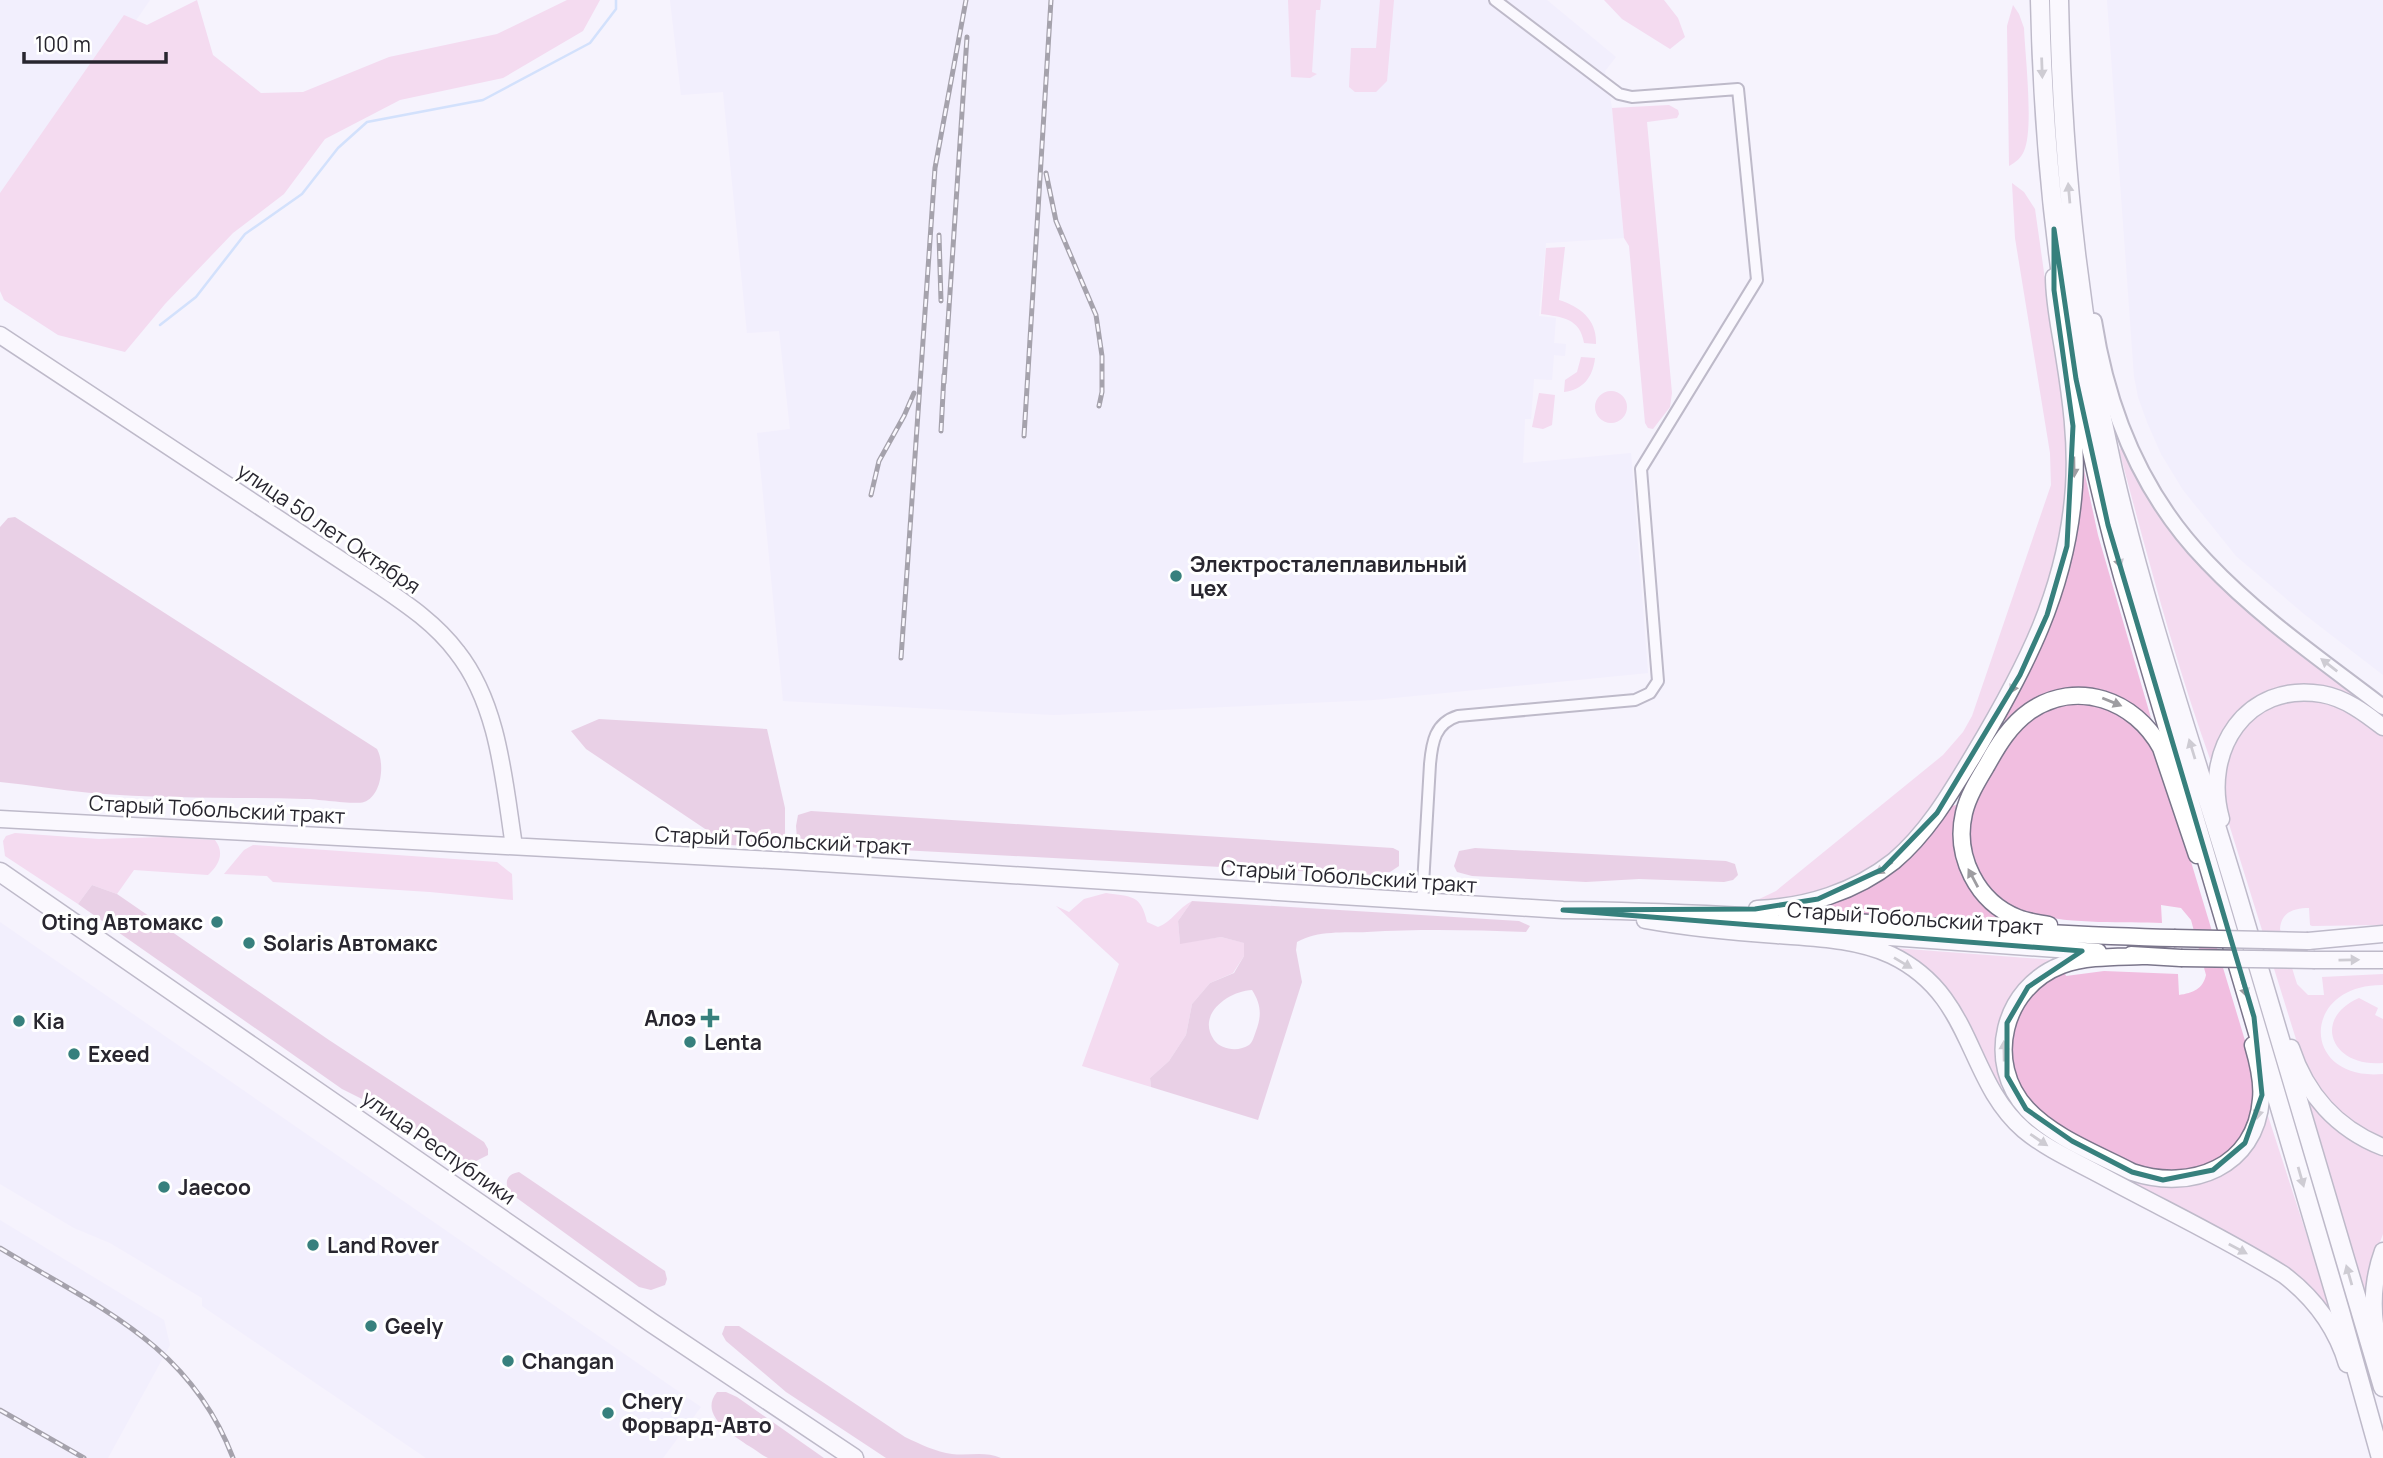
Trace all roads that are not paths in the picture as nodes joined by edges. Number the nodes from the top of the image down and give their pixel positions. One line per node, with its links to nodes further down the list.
1 (1496, 0): 14 (street)
2 (2040, 0): 5 (main road, one-way to 5)
3 (2059, 0): 4 (main road, one-way to 3)
4 (2072, 222): 7 (street, one-way to 4); 13 (main road, one-way to 4)
5 (2054, 229): 12 (main road, one-way to 12); 15 (main road, one-way to 15)
6 (0, 335): 10 (main road, улица 50 лет Октября)
7 (2383, 707)
8 (2383, 727): 13 (main road)
9 (3, 820): 10 (main road, Старый Тобольский тракт)
10 (514, 846): 14 (main road, Старый Тобольский тракт)
11 (1, 872): 28 (main road, улица Республики)
12 (2215, 892): 17 (main road, one-way to 12); 23 (main road, one-way to 23)
13 (2237, 893): 22 (main road)
14 (1422, 902): 15 (main road, Старый Тобольский тракт)
15 (1642, 915): 17 (main road, Старый Тобольский тракт); 20 (main road, Старый Тобольский тракт); 29 (main road, one-way to 29)
16 (2383, 934): 18 (main road, Старый Тобольский тракт)
17 (2146, 937): 18 (main road, Старый Тобольский тракт, bridge)
18 (2313, 941): 19 (street)
19 (2383, 941)
20 (2142, 956): 21 (main road, Старый Тобольский тракт, one-way to 21, bridge); 23 (main road, one-way to 20)
21 (2383, 960)
22 (2273, 1012): 24 (main road); 27 (main road, one-way to 22)
23 (2254, 1017): 29 (main road, one-way to 29)
24 (2383, 1147)
25 (2383, 1251): 26 (main road)
26 (2383, 1362)
27 (2383, 1387)
28 (853, 1458)
29 (2380, 1458)

